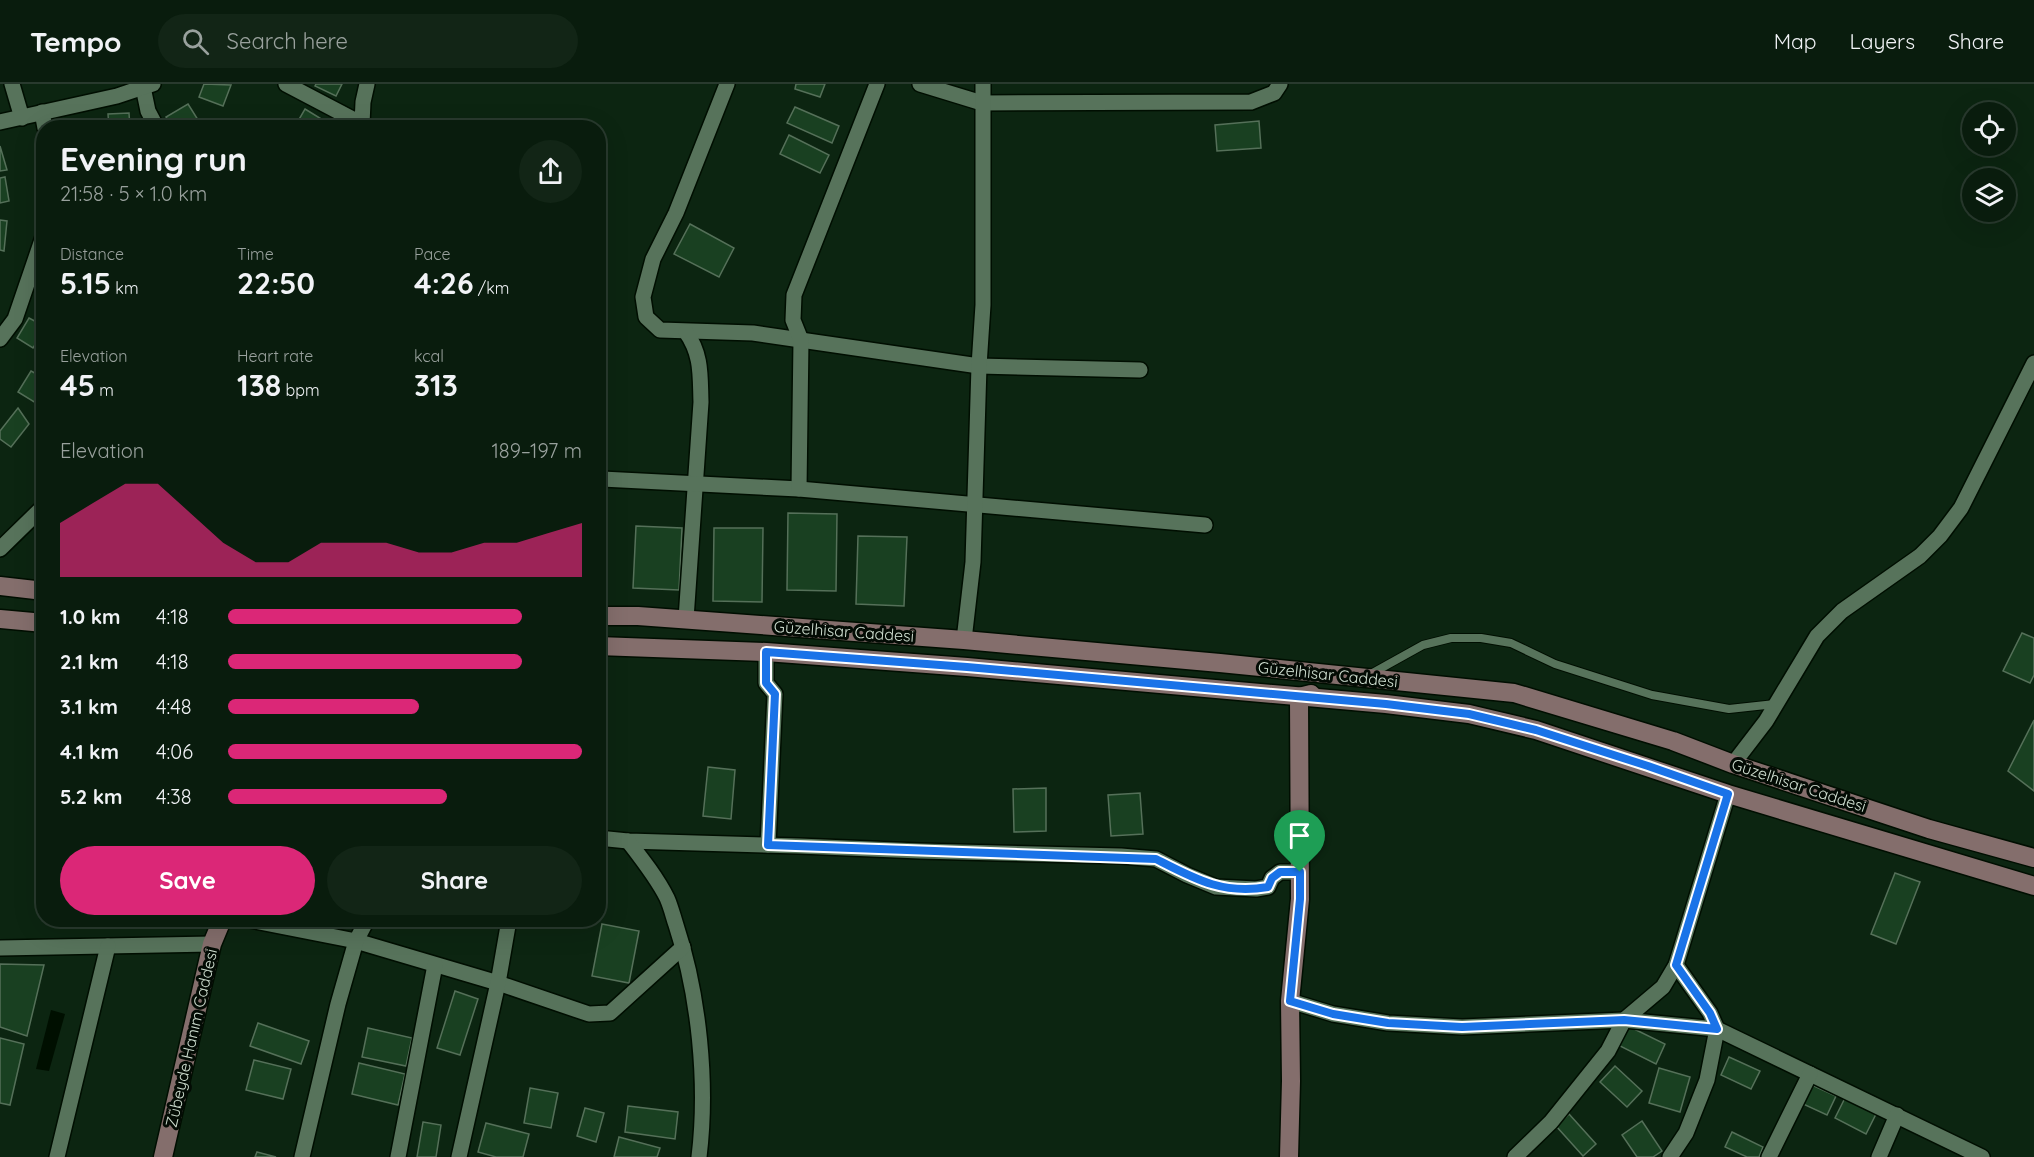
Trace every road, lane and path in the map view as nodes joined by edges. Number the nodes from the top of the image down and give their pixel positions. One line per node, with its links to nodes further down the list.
1 (12, 84): 13 (street)
2 (286, 84): 16 (street)
3 (367, 84): 17 (street)
4 (727, 84): 20 (street)
5 (877, 84): 22 (street)
6 (920, 84): 11 (street)
7 (983, 84): 11 (street)
8 (1280, 84): 11 (street)
9 (148, 86): 10 (street); 15 (street)
10 (115, 90): 12 (street)
11 (982, 103): 24 (street)
12 (42, 112): 13 (street); 14 (street)
13 (22, 118): 18 (street)
14 (44, 120)
15 (152, 120)
16 (352, 120)
17 (363, 120)
18 (0, 122)
19 (36, 257): 21 (street)
20 (686, 332): 22 (street); 27 (street)
21 (0, 339)
22 (801, 340): 24 (street); 28 (street)
23 (2034, 363): 44 (street)
24 (979, 366): 25 (street); 29 (street)
25 (1140, 370)
26 (606, 479): 27 (street)
27 (695, 485): 28 (street); 37 (street)
28 (799, 489): 29 (street)
29 (975, 505): 31 (street); 39 (street)
30 (36, 514): 32 (street)
31 (1205, 525)
32 (0, 549)
33 (0, 586): 34 (street)
34 (36, 590)
35 (606, 616): 37 (street, Güzelhisar Caddesi)
36 (0, 619): 38 (street)
37 (686, 620): 39 (street, Güzelhisar Caddesi)
38 (36, 622)
39 (964, 640): 42 (street, Güzelhisar Caddesi)
40 (606, 646): 41 (street, Güzelhisar Caddesi)
41 (766, 652): 43 (street, Güzelhisar Caddesi); 49 (street)
42 (1364, 678): 43 (street); 44 (lane); 45 (street, Güzelhisar Caddesi)
43 (1299, 697): 46 (street, Güzelhisar Caddesi); 51 (street)
44 (1777, 703): 45 (street)
45 (1732, 764): 50 (street, Güzelhisar Caddesi)
46 (1728, 794): 52 (street, Güzelhisar Caddesi); 63 (street)
47 (606, 839): 48 (street)
48 (628, 841): 49 (street); 60 (street)
49 (768, 845): 51 (street)
50 (2034, 858)
51 (1300, 872): 65 (street)
52 (2034, 886)
53 (219, 927): 58 (street, Zübeyde Hanım Caddesi)
54 (285, 927): 57 (street)
55 (363, 927): 57 (street)
56 (508, 927): 64 (street)
57 (356, 941): 62 (street); 73 (street)
58 (212, 944): 59 (street); 72 (street, Zübeyde Hanım Caddesi)
59 (108, 945): 61 (street); 71 (street)
60 (683, 947): 64 (street); 76 (street)
61 (0, 948)
62 (435, 965): 64 (street); 74 (street)
63 (1676, 965): 66 (street); 67 (street)
64 (498, 983): 75 (street)
65 (1290, 1001): 66 (street); 77 (street)
66 (1624, 1020): 67 (street); 78 (street)
67 (1717, 1029): 68 (street); 70 (street)
68 (1810, 1074): 69 (street); 79 (street)
69 (1897, 1116): 80 (street); 81 (street)
70 (1677, 1155)
71 (57, 1157)
72 (163, 1157)
73 (302, 1157)
74 (398, 1157)
75 (459, 1157)
76 (699, 1157)
77 (1289, 1157)
78 (1515, 1157)
79 (1769, 1157)
80 (1879, 1157)
81 (1982, 1157)

